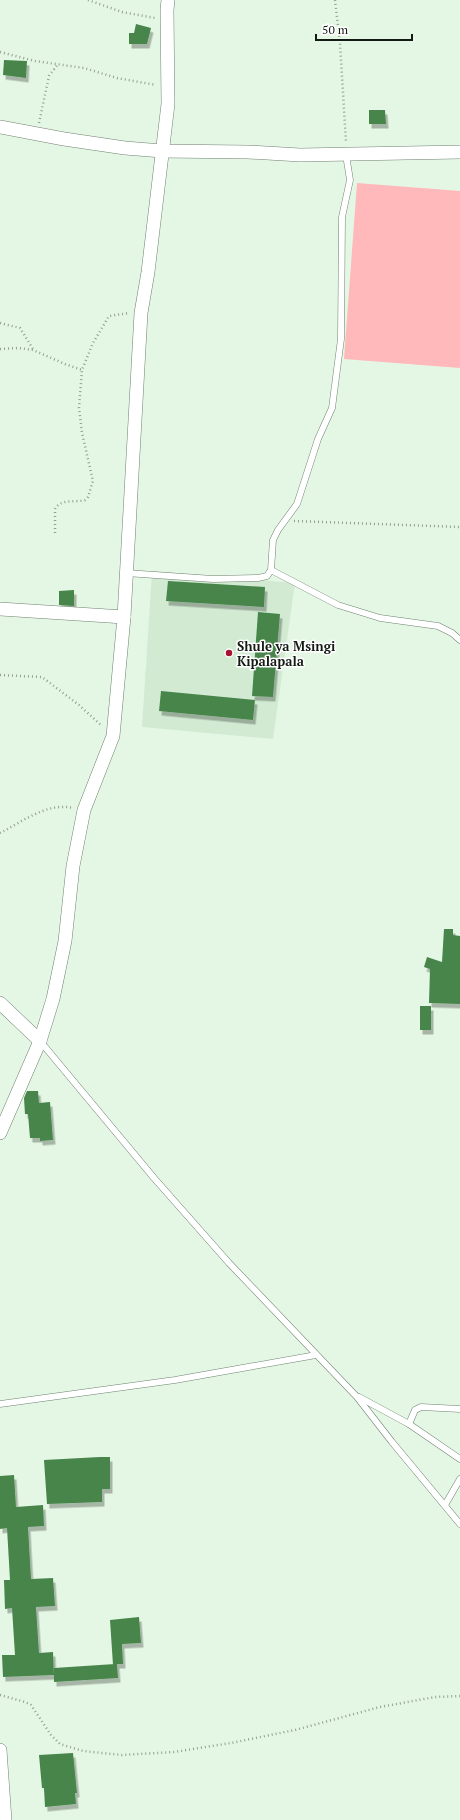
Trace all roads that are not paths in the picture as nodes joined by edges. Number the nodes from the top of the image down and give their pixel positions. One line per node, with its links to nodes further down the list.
1 (168, 0): 3 (street)
2 (0, 127): 3 (street)
3 (162, 151): 5 (street); 7 (street)
4 (460, 152): 5 (street)
5 (346, 155): 6 (lane)
6 (272, 570): 7 (lane); 10 (lane)
7 (126, 573): 9 (street)
8 (0, 609): 9 (street)
9 (124, 617): 12 (street)
10 (460, 640)
11 (0, 1003): 12 (street)
12 (40, 1041): 13 (street); 14 (lane)
13 (0, 1133)
14 (316, 1355): 15 (lane); 16 (lane)
15 (358, 1397): 18 (lane); 21 (lane)
16 (0, 1404)
17 (460, 1409): 18 (lane)
18 (409, 1424): 19 (lane)
19 (460, 1459)
20 (460, 1479): 21 (lane)
21 (445, 1506): 22 (lane)
22 (460, 1524)
23 (0, 1750): 24 (street)
24 (5, 1820)

